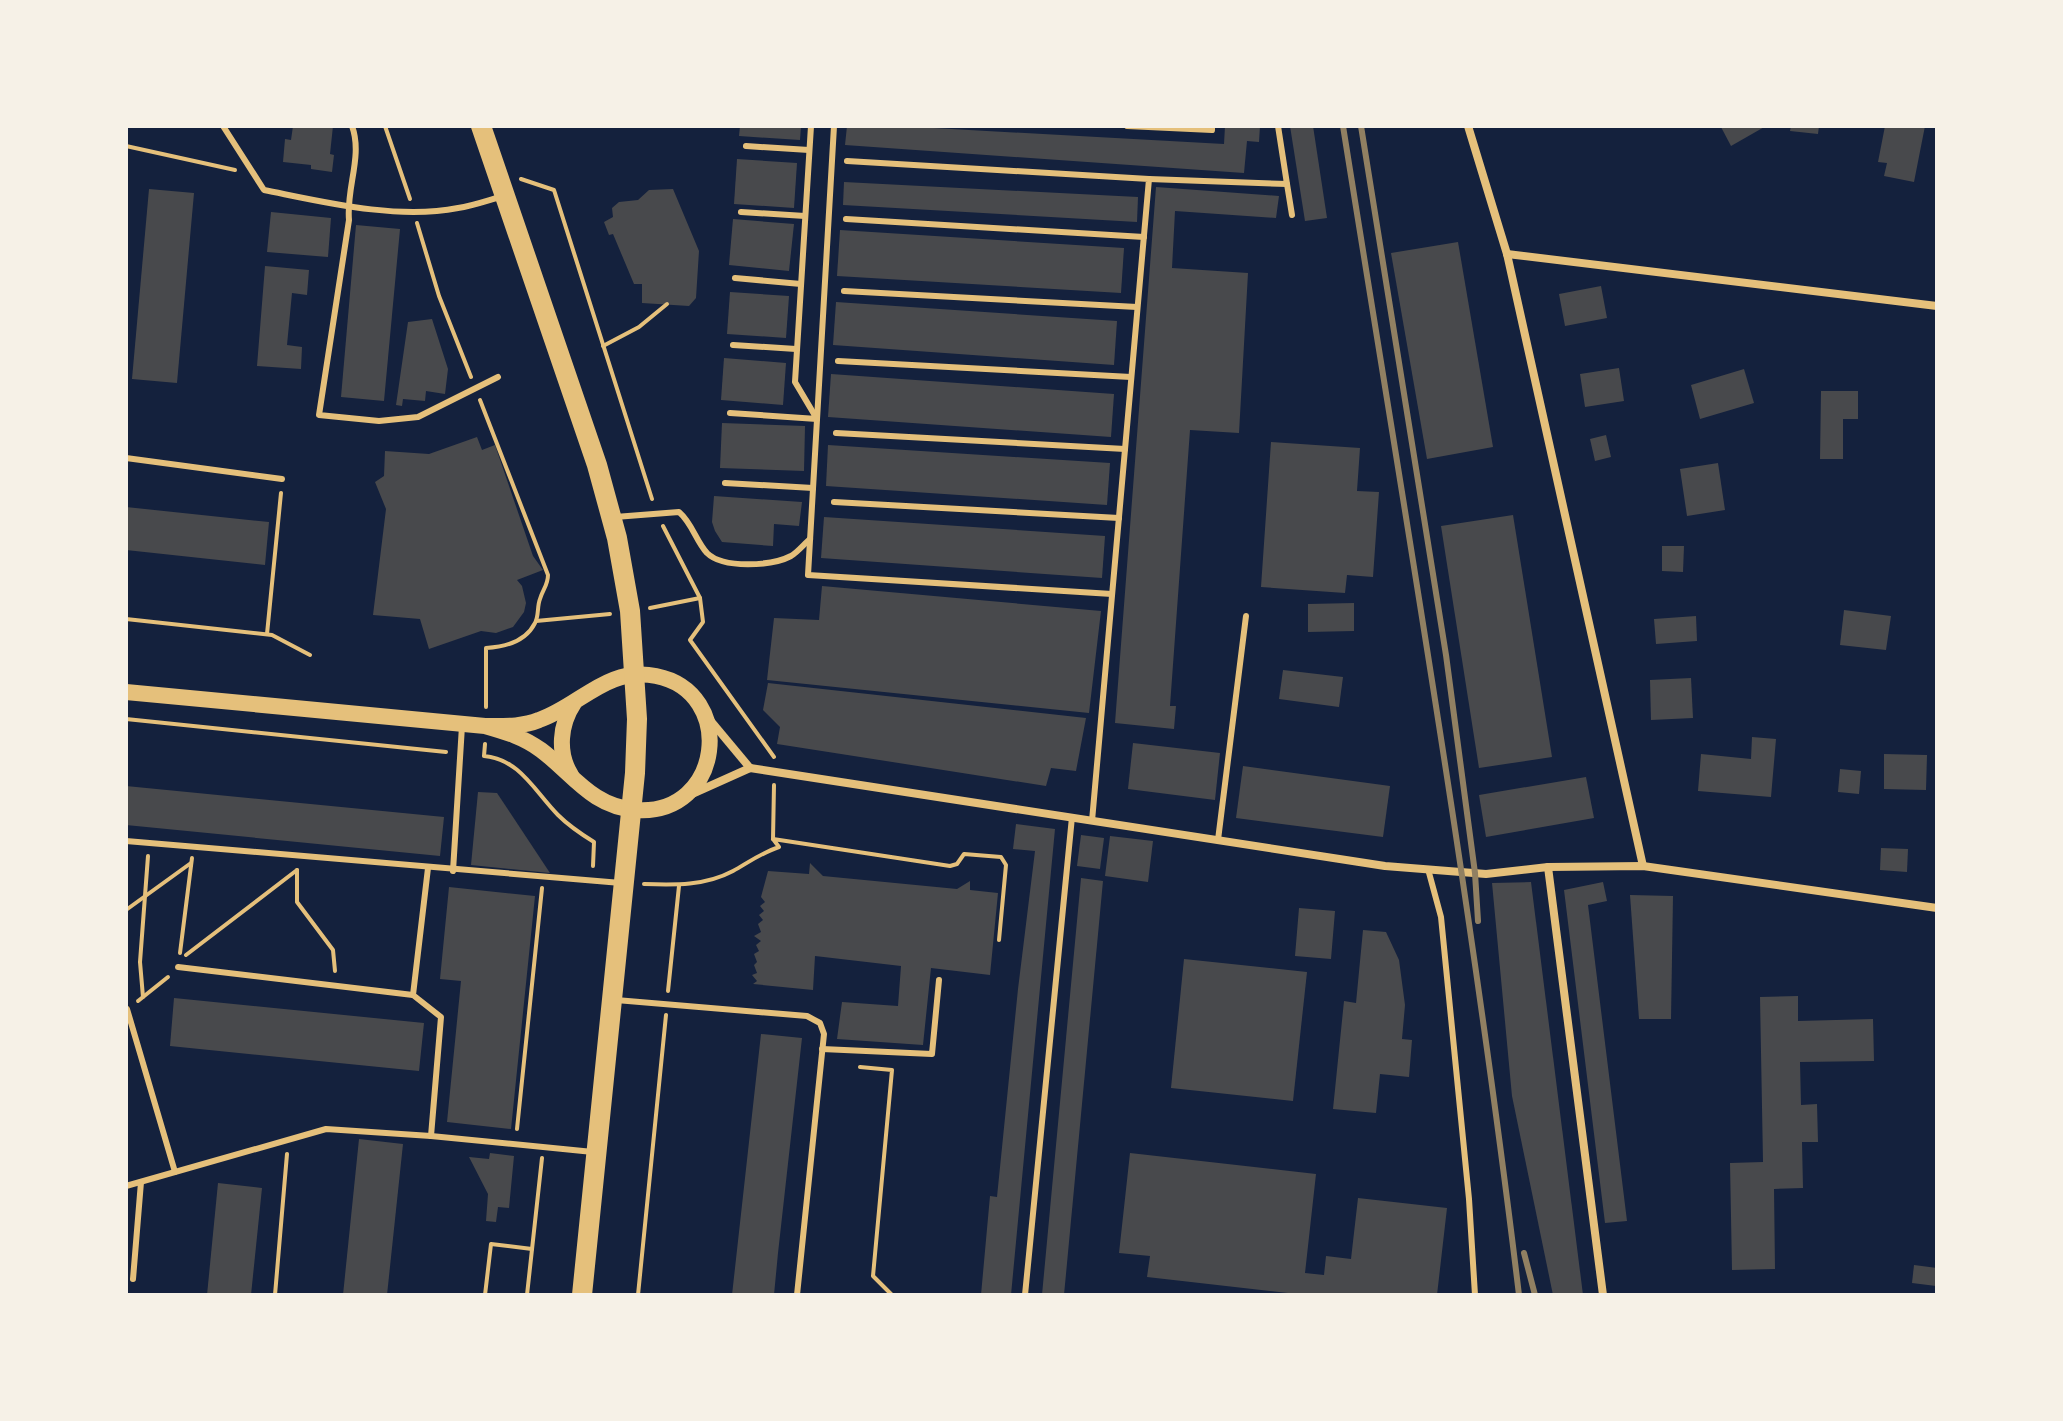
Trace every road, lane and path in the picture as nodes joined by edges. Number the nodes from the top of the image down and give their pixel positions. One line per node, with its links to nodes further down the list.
1 (223, 126): 15 (lane)
2 (352, 126): 20 (lane)
3 (385, 126): 21 (path)
4 (481, 126): 19 (main road)
5 (811, 126): 13 (lane)
6 (834, 126): 42 (lane)
7 (1127, 126): 8 (lane)
8 (1212, 126)
9 (1278, 126): 18 (lane)
10 (1468, 126): 27 (street)
11 (126, 146): 15 (path)
12 (746, 146): 13 (lane)
13 (809, 150): 24 (lane)
14 (847, 161): 17 (lane)
15 (253, 173): 20 (lane)
16 (517, 178): 35 (path)
17 (1149, 179): 18 (lane); 26 (lane)
18 (1287, 184): 23 (lane)
19 (506, 196): 21 (lane); 51 (main road)
20 (348, 207): 21 (lane); 40 (lane)
21 (414, 212): 40 (path)
22 (741, 212): 24 (lane)
23 (1292, 215)
24 (805, 216): 29 (lane)
25 (846, 219): 26 (lane)
26 (1144, 237): 33 (lane)
27 (1507, 254): 32 (street); 81 (street)
28 (735, 278): 29 (lane)
29 (801, 284): 36 (lane)
30 (844, 291): 33 (lane)
31 (667, 304): 35 (path)
32 (1937, 306)
33 (1137, 307): 39 (lane)
34 (733, 345): 36 (lane)
35 (603, 346): 50 (path)
36 (796, 349): 42 (lane)
37 (838, 361): 39 (lane)
38 (498, 377): 40 (lane)
39 (1131, 377): 44 (lane)
40 (476, 390): 65 (path)
41 (730, 413): 42 (lane)
42 (817, 419): 48 (lane)
43 (836, 433): 44 (lane)
44 (1125, 449): 52 (lane)
45 (126, 458): 46 (lane)
46 (282, 479): 57 (path)
47 (725, 483): 48 (lane)
48 (813, 488): 53 (lane)
49 (834, 502): 52 (lane)
50 (657, 514): 51 (lane); 53 (lane); 69 (path)
51 (611, 517): 59 (main road)
52 (1119, 518): 54 (lane)
53 (810, 539): 54 (lane)
54 (1112, 594): 74 (lane)
55 (1246, 616): 76 (lane)
56 (126, 619): 57 (path)
57 (267, 634): 58 (path)
58 (310, 655)
59 (634, 675): 61 (main road); 62 (main road); 72 (main road)
60 (126, 692): 64 (main road)
61 (578, 697): 65 (main road); 70 (main road)
62 (703, 711): 68 (street); 71 (main road)
63 (126, 719): 66 (path)
64 (462, 724): 65 (main road); 66 (lane)
65 (485, 726): 67 (path); 70 (main road)
66 (460, 754): 67 (path); 85 (lane)
67 (484, 756): 87 (path)
68 (750, 768): 69 (street); 71 (street)
69 (774, 772): 73 (street); 75 (path)
70 (576, 783): 72 (main road)
71 (684, 798): 72 (main road)
72 (631, 810): 88 (main road)
73 (1072, 817): 74 (street); 121 (lane)
74 (1092, 821): 76 (street)
75 (773, 839): 89 (path); 93 (path)
76 (1218, 840): 84 (street)
77 (126, 841): 78 (lane)
78 (149, 842): 79 (lane); 90 (path)
79 (194, 846): 80 (path); 83 (lane)
80 (191, 863): 90 (path); 94 (path)
81 (1643, 866): 82 (street); 91 (street)
82 (1548, 867): 84 (street); 123 (street)
83 (428, 868): 85 (lane); 97 (lane)
84 (1428, 869): 122 (lane)
85 (453, 871): 86 (lane)
86 (543, 877): 87 (lane); 106 (path)
87 (593, 881): 88 (lane)
88 (624, 883): 89 (path); 99 (main road)
89 (679, 886): 100 (path)
90 (145, 896): 92 (path); 98 (path)
91 (1937, 908)
92 (126, 910)
93 (999, 940)
94 (178, 967): 96 (lane); 96 (path); 98 (path)
95 (939, 980): 102 (lane)
96 (337, 986): 97 (lane)
97 (413, 995): 104 (lane)
98 (143, 997): 101 (path)
99 (612, 1000): 100 (lane); 108 (main road)
100 (667, 1004): 102 (lane); 118 (path)
101 (127, 1009): 109 (lane)
102 (822, 1049): 119 (lane)
103 (859, 1067): 120 (path)
104 (431, 1136): 105 (lane); 106 (lane)
105 (288, 1140): 109 (lane); 114 (path)
106 (515, 1145): 107 (lane)
107 (543, 1147): 108 (lane); 112 (path)
108 (597, 1152): 117 (main road)
109 (175, 1172): 110 (lane)
110 (141, 1182): 111 (lane); 113 (lane)
111 (126, 1186)
112 (532, 1249): 115 (path); 116 (path)
113 (133, 1279)
114 (275, 1295)
115 (485, 1295)
116 (527, 1295)
117 (582, 1295)
118 (638, 1295)
119 (797, 1295)
120 (892, 1295)
121 (1025, 1295)
122 (1475, 1295)
123 (1603, 1295)

